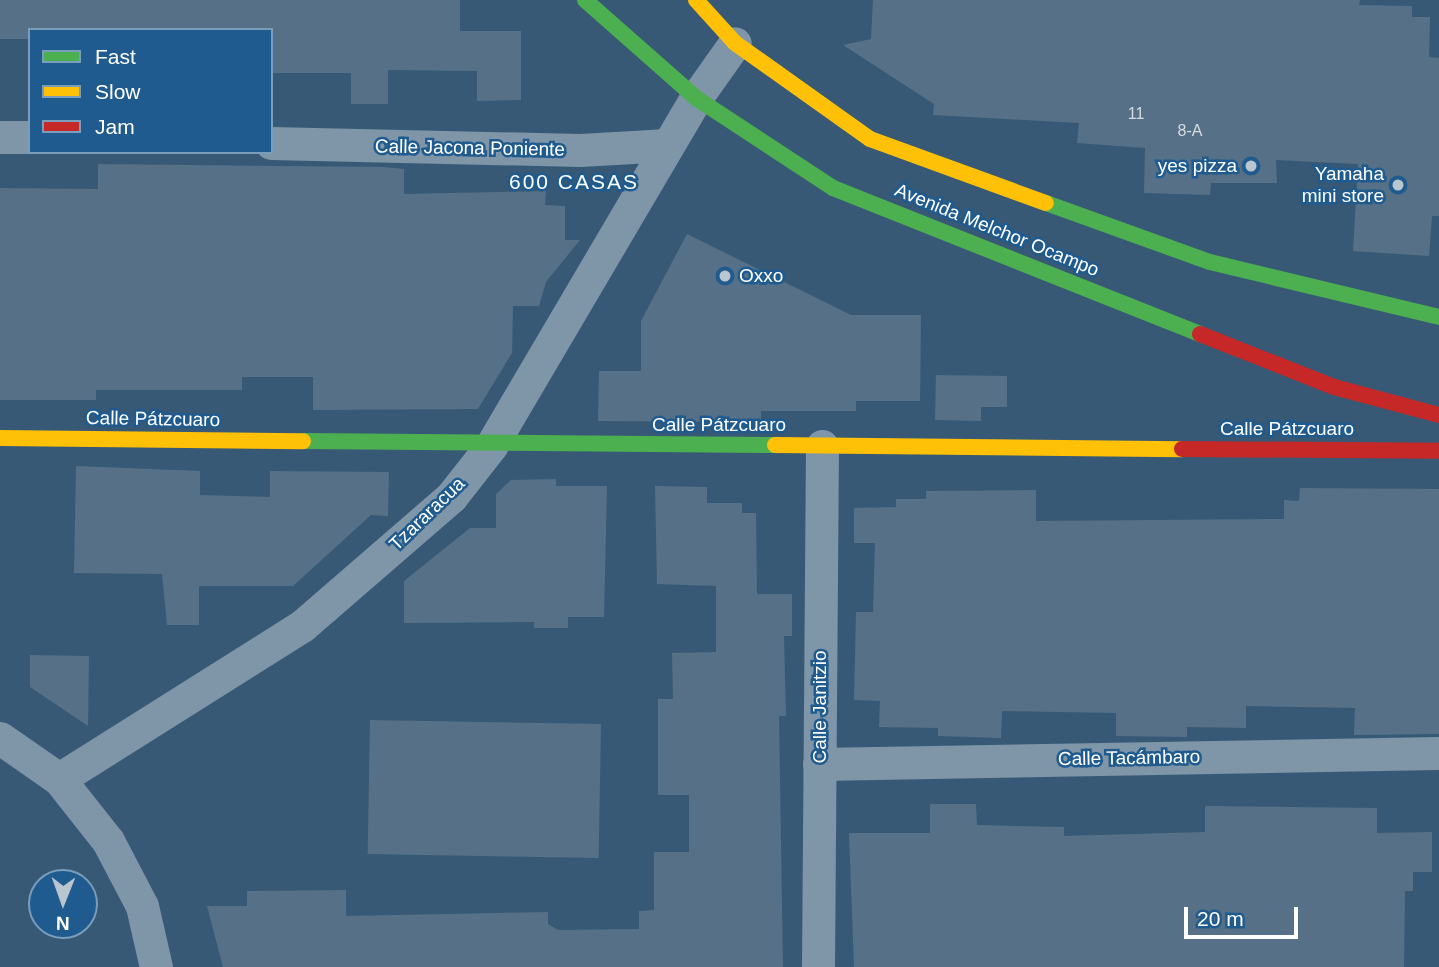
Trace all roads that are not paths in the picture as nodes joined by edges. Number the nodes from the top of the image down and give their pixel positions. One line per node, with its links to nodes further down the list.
1 (585, 0): 4 (main road, Avenida Melchor Ocampo)
2 (696, 0): 3 (main road, Avenida Melchor Ocampo)
3 (735, 43): 4 (street, Tzararacua); 9 (main road, Avenida Melchor Ocampo)
4 (696, 98): 8 (street, Tzararacua); 10 (main road, Avenida Melchor Ocampo)
5 (0, 136): 6 (street)
6 (28, 137)
7 (273, 143): 8 (street, Calle Jacona Poniente)
8 (668, 145): 12 (street, Tzararacua)
9 (1439, 317)
10 (1439, 415)
11 (0, 438): 12 (main road, Calle Pátzcuaro)
12 (491, 446): 13 (main road, Calle Pátzcuaro); 18 (street, Tzararacua)
13 (822, 446): 14 (main road, Calle Pátzcuaro); 17 (street, Calle Janitzio)
14 (1439, 451)
15 (5, 743): 18 (street)
16 (1439, 753): 17 (street, Calle Tacámbaro)
17 (820, 764): 20 (street, Calle Janitzio)
18 (59, 779): 19 (street)
19 (156, 967)
20 (818, 967)

